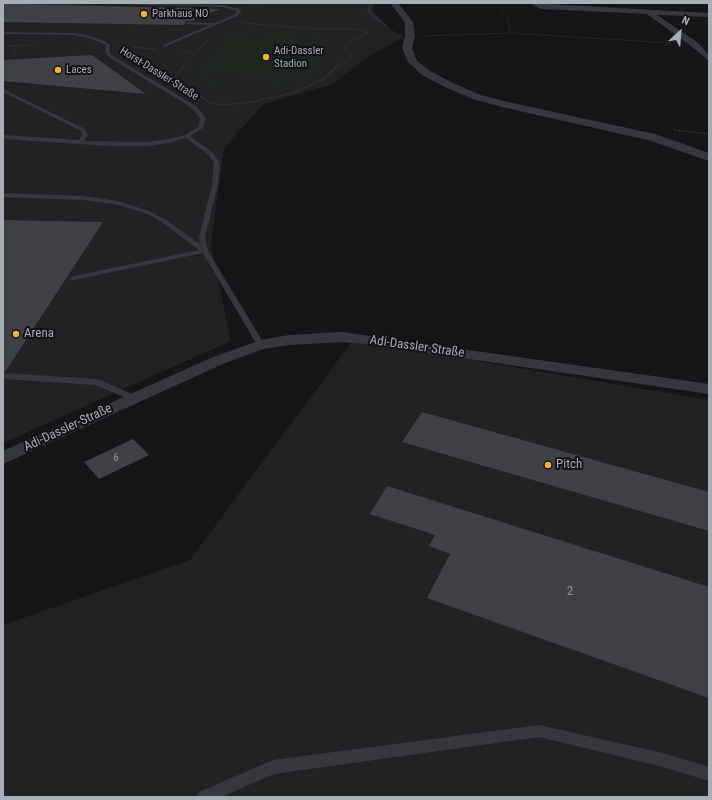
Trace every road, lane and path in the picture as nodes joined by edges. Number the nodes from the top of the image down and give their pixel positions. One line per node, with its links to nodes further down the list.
1 (70, 3): 9 (path)
2 (495, 3): 14 (path)
3 (533, 3): 7 (street)
4 (640, 3): 7 (street)
5 (84, 4): 11 (lane)
6 (396, 4): 32 (street)
7 (650, 13): 8 (street); 17 (street)
8 (709, 15)
9 (62, 21)
10 (187, 23): 11 (lane)
11 (217, 24): 19 (lane)
12 (242, 24): 26 (path)
13 (3, 33): 18 (lane, Horst-Dassler-Straße)
14 (510, 33): 16 (path); 17 (path)
15 (212, 37): 22 (path)
16 (419, 39)
17 (694, 44): 23 (street)
18 (108, 46): 20 (path); 29 (lane, Horst-Dassler-Straße)
19 (164, 46)
20 (157, 49)
21 (172, 50): 22 (path)
22 (196, 52): 24 (path)
23 (709, 59)
24 (174, 84)
25 (3, 90): 31 (lane)
26 (191, 93)
27 (669, 129): 28 (path)
28 (709, 134)
29 (187, 136): 31 (lane, Horst-Dassler-Straße); 34 (lane)
30 (3, 137): 31 (lane, Horst-Dassler-Straße)
31 (82, 142)
32 (709, 157)
33 (3, 195): 34 (lane)
34 (205, 251): 35 (lane); 36 (lane)
35 (74, 278)
36 (261, 345): 38 (street, Adi-Dassler-Straße); 39 (street, Adi-Dassler-Straße)
37 (3, 376): 39 (lane, Adi-Dassler-Straße)
38 (709, 389)
39 (134, 398): 40 (street, Adi-Dassler-Straße)
40 (3, 458)
41 (709, 774): 42 (lane)
42 (204, 797)

